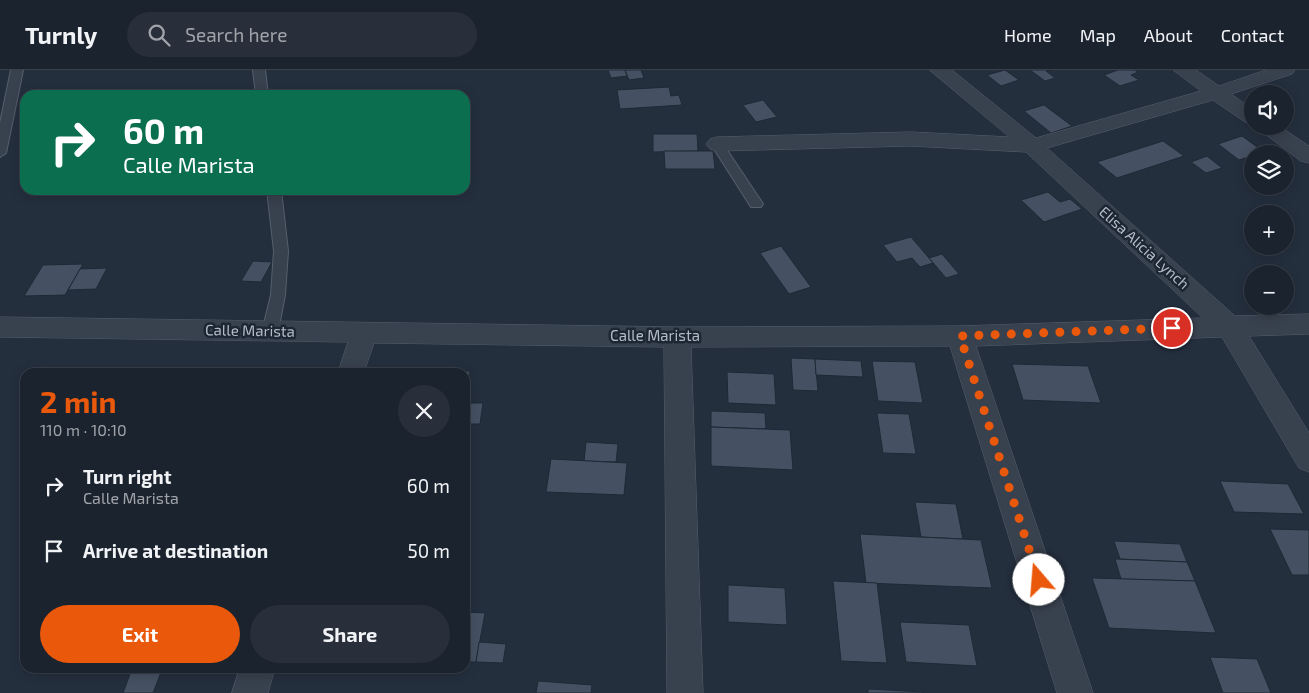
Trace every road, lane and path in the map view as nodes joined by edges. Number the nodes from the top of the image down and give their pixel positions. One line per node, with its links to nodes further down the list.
1 (17, 70): 12 (lane)
2 (259, 70): 6 (lane)
3 (940, 70): 11 (street, Elisa Alicia Lynch)
4 (1183, 70): 7 (street)
5 (1285, 70): 7 (street)
6 (261, 90)
7 (1216, 93): 8 (street); 11 (street)
8 (1244, 112)
9 (1278, 135): 13 (street)
10 (717, 144): 11 (street); 15 (lane)
11 (1032, 146): 18 (street, Elisa Alicia Lynch)
12 (0, 153)
13 (1309, 156)
14 (275, 195): 19 (lane)
15 (756, 204)
16 (1309, 324): 18 (street, Calle Marista)
17 (0, 326): 19 (street, Calle Marista)
18 (1229, 326): 21 (street, Calle Marista); 24 (street, Elisa Alicia Lynch)
19 (270, 332): 20 (street, Calle Marista)
20 (364, 333): 22 (street, Calle Marista); 23 (street)
21 (960, 336): 22 (street, Calle Marista); 28 (street)
22 (677, 337): 27 (street)
23 (352, 368)
24 (1309, 459)
25 (256, 673): 26 (street)
26 (250, 693)
27 (684, 693)
28 (1075, 693)

